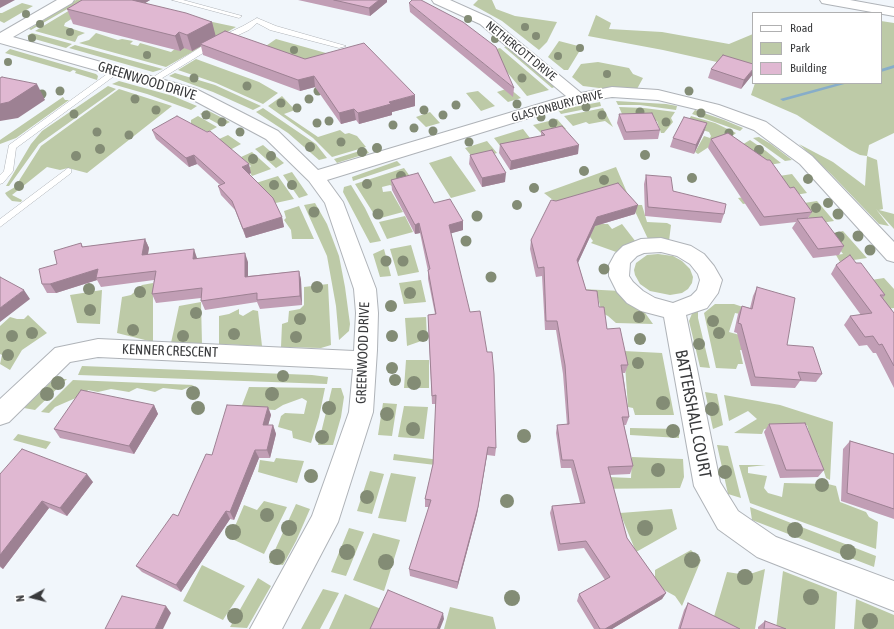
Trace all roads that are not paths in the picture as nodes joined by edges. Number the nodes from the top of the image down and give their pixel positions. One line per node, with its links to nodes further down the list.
1 (67, 0): 7 (street)
2 (175, 0): 6 (lane)
3 (439, 0): 11 (street, NETHERCOTT DRIVE)
4 (826, 0): 5 (street)
5 (894, 12)
6 (239, 16)
7 (0, 38): 9 (street, GREENWOOD DRIVE)
8 (342, 46): 10 (lane)
9 (117, 71): 10 (street, GREENWOOD DRIVE); 12 (lane)
10 (151, 80): 15 (street, GREENWOOD DRIVE)
11 (578, 98): 15 (street, GLASTONBURY DRIVE); 18 (street, GLASTONBURY DRIVE)
12 (12, 147): 13 (lane); 16 (lane)
13 (0, 149)
14 (68, 171): 17 (lane)
15 (315, 176): 20 (street, GREENWOOD DRIVE)
16 (0, 181)
17 (0, 224)
18 (894, 255)
19 (674, 311): 22 (street, BATTERSHALL COURT)
20 (365, 362): 21 (street, KENNER CRESCENT); 23 (street, GREENWOOD DRIVE)
21 (0, 415)
22 (894, 596)
23 (265, 629)

